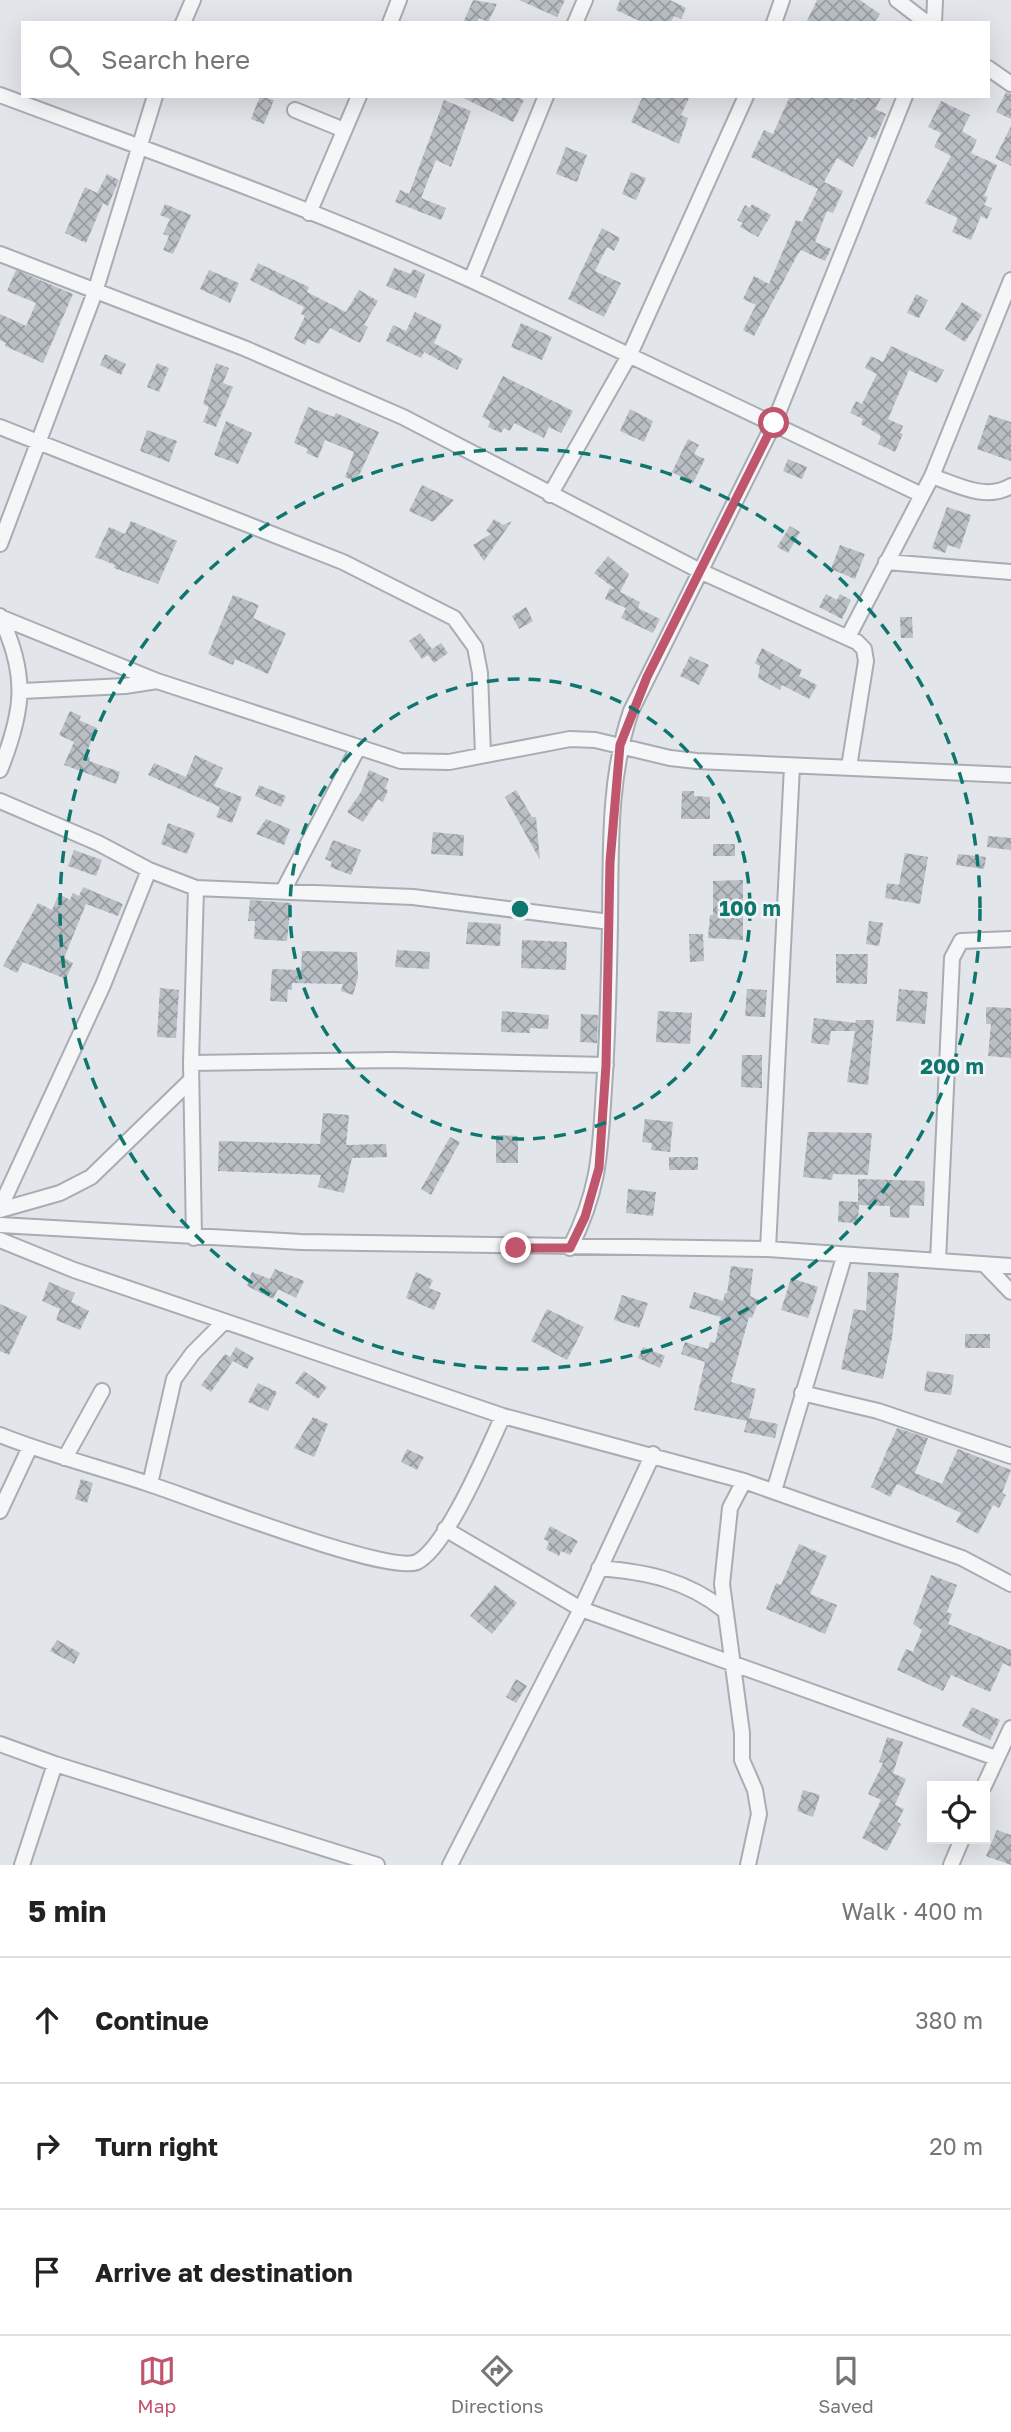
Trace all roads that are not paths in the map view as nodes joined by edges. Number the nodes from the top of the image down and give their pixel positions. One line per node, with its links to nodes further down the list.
1 (192, 0): 7 (street)
2 (399, 0): 8 (street)
3 (585, 0): 9 (street)
4 (782, 0): 10 (street)
5 (897, 0): 11 (street)
6 (935, 0): 12 (street)
7 (184, 21)
8 (391, 21)
9 (576, 21)
10 (775, 21)
11 (924, 21)
12 (934, 21)
13 (990, 69): 14 (street)
14 (1011, 85)
15 (0, 95): 23 (street)
16 (154, 98): 23 (street)
17 (358, 98): 22 (street)
18 (545, 98): 26 (street)
19 (745, 98): 29 (street)
20 (904, 98): 30 (street)
21 (295, 110): 22 (street)
22 (344, 130): 24 (street)
23 (139, 149): 24 (street); 28 (street)
24 (309, 214): 26 (street)
25 (0, 254): 28 (street)
26 (471, 280): 29 (street)
27 (1011, 280): 33 (street)
28 (95, 292): 32 (street); 35 (street)
29 (630, 354): 30 (street); 35 (street)
30 (774, 423): 36 (street); 39 (street)
31 (0, 427): 32 (street)
32 (38, 441): 37 (street); 47 (street)
33 (932, 476): 34 (street); 36 (street)
34 (1011, 486)
35 (550, 495): 39 (street)
36 (922, 495): 38 (street)
37 (0, 544)
38 (886, 562): 40 (street); 42 (street)
39 (702, 572): 42 (street); 45 (street)
40 (1011, 572)
41 (0, 617): 43 (street); 44 (street)
42 (848, 637): 49 (street)
43 (157, 681): 44 (street); 46 (street)
44 (22, 691): 50 (street)
45 (620, 745): 47 (street); 48 (street); 56 (street)
46 (358, 748): 47 (street); 55 (street)
47 (483, 755)
48 (792, 765): 49 (street); 66 (street)
49 (849, 767): 51 (street)
50 (0, 770)
51 (1011, 775)
52 (0, 801): 53 (street)
53 (149, 870): 54 (street); 61 (street)
54 (196, 888): 55 (street); 58 (street)
55 (283, 891): 56 (street)
56 (610, 922): 59 (street)
57 (1011, 939): 68 (street)
58 (191, 1063): 59 (street); 60 (street)
59 (606, 1065): 65 (street)
60 (191, 1080): 61 (street); 63 (street)
61 (0, 1209)
62 (0, 1225): 63 (street)
63 (194, 1238): 65 (street)
64 (0, 1240): 72 (street)
65 (570, 1248): 66 (street)
66 (768, 1249): 67 (street)
67 (844, 1257): 68 (street); 74 (street)
68 (938, 1261): 69 (street)
69 (985, 1265): 70 (street); 71 (street)
70 (1011, 1266)
71 (1011, 1292)
72 (224, 1322): 75 (street); 82 (street)
73 (102, 1391): 80 (street)
74 (802, 1393): 79 (street); 83 (street)
75 (503, 1416): 78 (street); 85 (street)
76 (0, 1435): 77 (street)
77 (30, 1447): 80 (street); 84 (street)
78 (653, 1454): 81 (street); 86 (street)
79 (1011, 1456)
80 (65, 1458): 82 (street)
81 (744, 1481): 83 (street); 89 (street)
82 (150, 1484): 85 (street)
83 (774, 1491): 87 (street)
84 (0, 1511)
85 (445, 1529): 88 (street)
86 (600, 1568): 88 (street); 89 (street)
87 (1011, 1584)
88 (581, 1609): 90 (street); 100 (street)
89 (724, 1610): 90 (street)
90 (732, 1664): 93 (street); 101 (street)
91 (1011, 1728): 93 (street)
92 (0, 1744): 94 (street)
93 (996, 1758): 95 (street)
94 (55, 1764): 97 (street); 98 (street)
95 (986, 1781)
96 (960, 1844): 102 (street)
97 (353, 1862): 99 (street)
98 (22, 1865)
99 (377, 1865)
100 (450, 1865)
101 (748, 1865)
102 (951, 1865)

